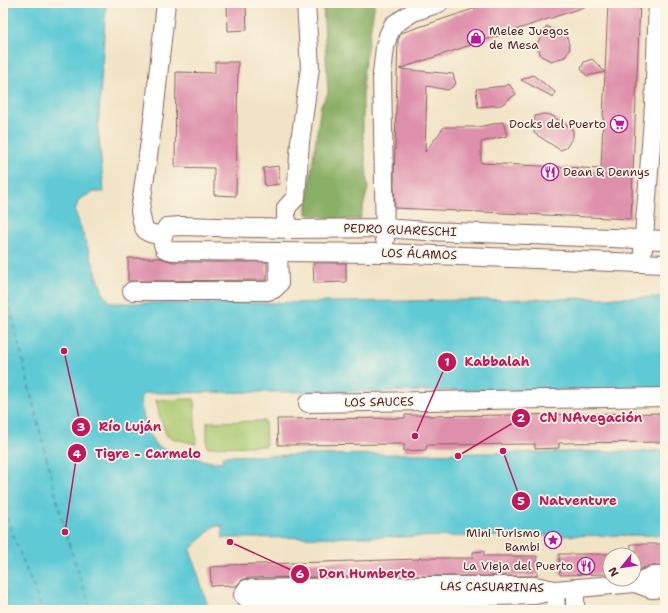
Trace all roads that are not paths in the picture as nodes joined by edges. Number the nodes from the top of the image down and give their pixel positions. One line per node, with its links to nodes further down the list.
1 (166, 3): 7 (street)
2 (306, 3): 6 (street)
3 (439, 3): 5 (street)
4 (658, 3): 8 (street)
5 (385, 228): 6 (street, PEDRO GUARESCHI); 8 (street, PEDRO GUARESCHI); 12 (street)
6 (299, 229): 7 (street, PEDRO GUARESCHI); 11 (street)
7 (163, 235): 10 (street, LOS ÁLAMOS)
8 (644, 239): 9 (street, PEDRO GUARESCHI); 13 (street)
9 (665, 240)
10 (278, 252): 11 (street, LOS ÁLAMOS); 15 (street)
11 (308, 252): 12 (street, LOS ÁLAMOS)
12 (384, 252): 13 (street, LOS ÁLAMOS)
13 (642, 263): 14 (street, LOS ÁLAMOS)
14 (665, 264)
15 (132, 291)
16 (665, 397): 17 (street, LOS SAUCES)
17 (308, 404)
18 (665, 576): 19 (street, LAS CASUARINAS)
19 (642, 580)
20 (642, 585): 23 (street, LAS CASUARINAS)
21 (602, 586): 22 (street, LAS CASUARINAS)
22 (575, 588): 24 (street, LAS CASUARINAS); 26 (street)
23 (665, 588)
24 (555, 590): 24 (street, LAS CASUARINAS); 25 (street)
25 (556, 610)
26 (575, 610)

